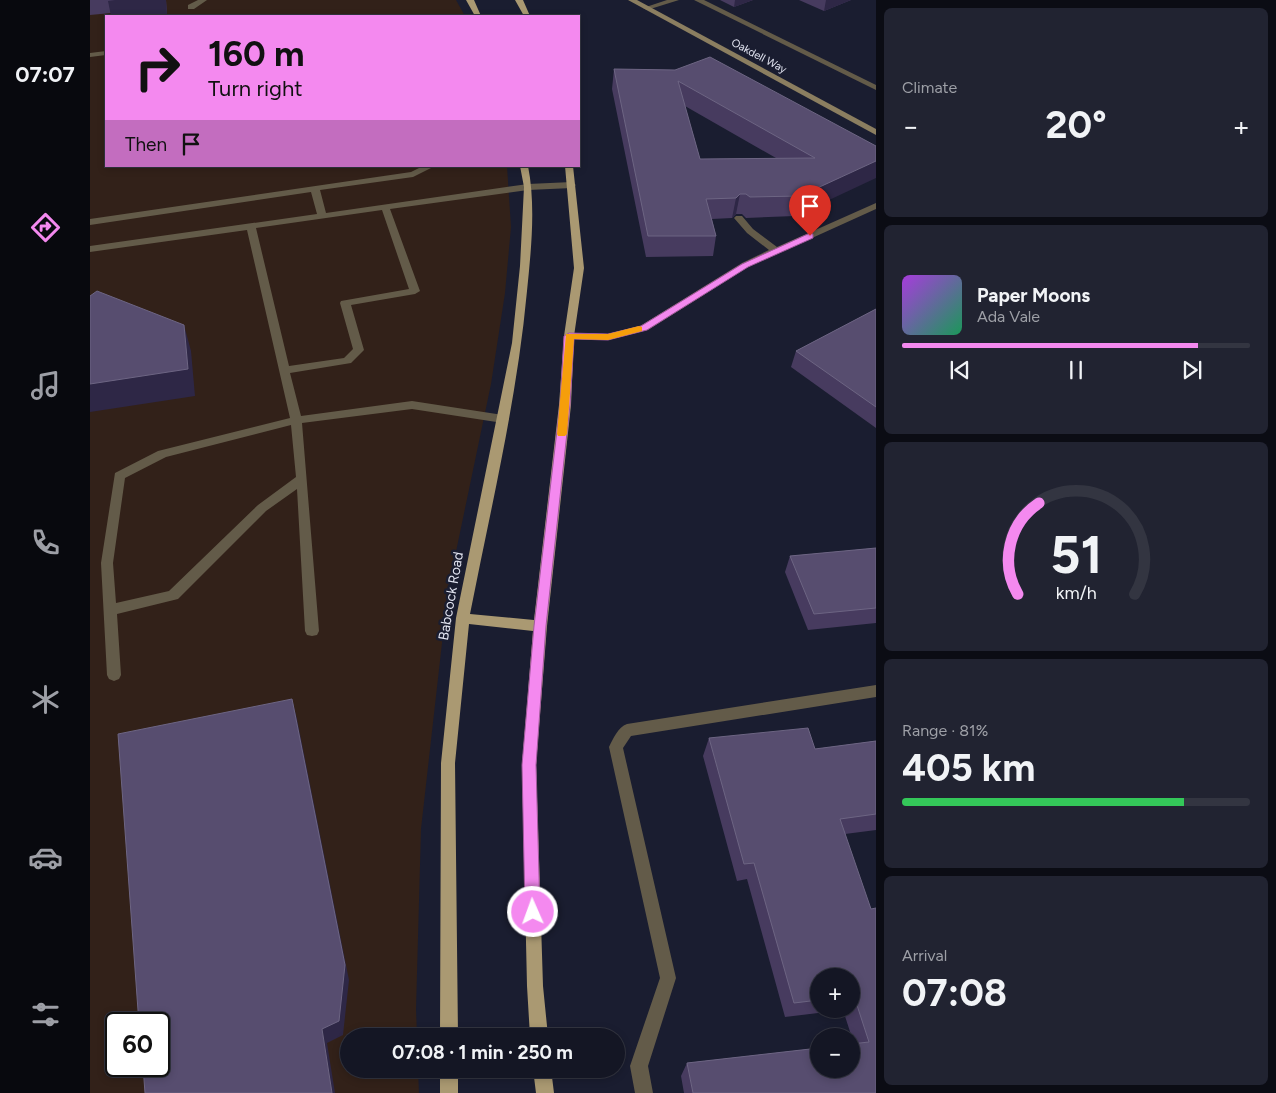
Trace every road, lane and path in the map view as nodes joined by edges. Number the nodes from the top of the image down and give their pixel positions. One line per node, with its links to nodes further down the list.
1 (203, 0): 7 (lane)
2 (470, 0): 9 (main road)
3 (519, 0): 10 (main road)
4 (632, 0): 8 (street, Oakdell Way)
5 (675, 0): 8 (lane)
6 (698, 0): 13 (lane)
7 (191, 7)
8 (647, 8): 14 (street, Oakdell Way)
9 (478, 15)
10 (526, 15)
11 (105, 53): 12 (lane)
12 (90, 55)
13 (876, 88)
14 (876, 132)
15 (428, 167): 20 (lane)
16 (524, 167): 19 (main road, Babcock Road)
17 (569, 167): 18 (main road)
18 (572, 185): 19 (lane); 29 (main road)
19 (528, 187): 22 (lane); 31 (main road, Babcock Road)
20 (315, 188): 23 (lane); 25 (lane)
21 (876, 206): 28 (lane)
22 (385, 207): 23 (lane); 30 (lane)
23 (322, 216): 26 (lane)
24 (739, 218): 28 (lane)
25 (90, 222)
26 (251, 226): 27 (lane); 30 (lane)
27 (90, 249)
28 (776, 251): 29 (lane)
29 (569, 336): 36 (main road)
30 (284, 370): 32 (lane)
31 (503, 419): 32 (lane); 35 (main road, Babcock Road)
32 (296, 420): 33 (lane); 34 (lane)
33 (302, 479): 34 (lane); 37 (lane)
34 (110, 610): 38 (lane)
35 (463, 618): 36 (main road); 40 (main road, Babcock Road)
36 (540, 626): 41 (main road)
37 (312, 631)
38 (114, 675)
39 (876, 691): 46 (lane)
40 (449, 1028)
41 (538, 1028)
42 (449, 1078): 44 (main road)
43 (543, 1078): 45 (main road)
44 (449, 1093)
45 (544, 1093)
46 (644, 1093)

